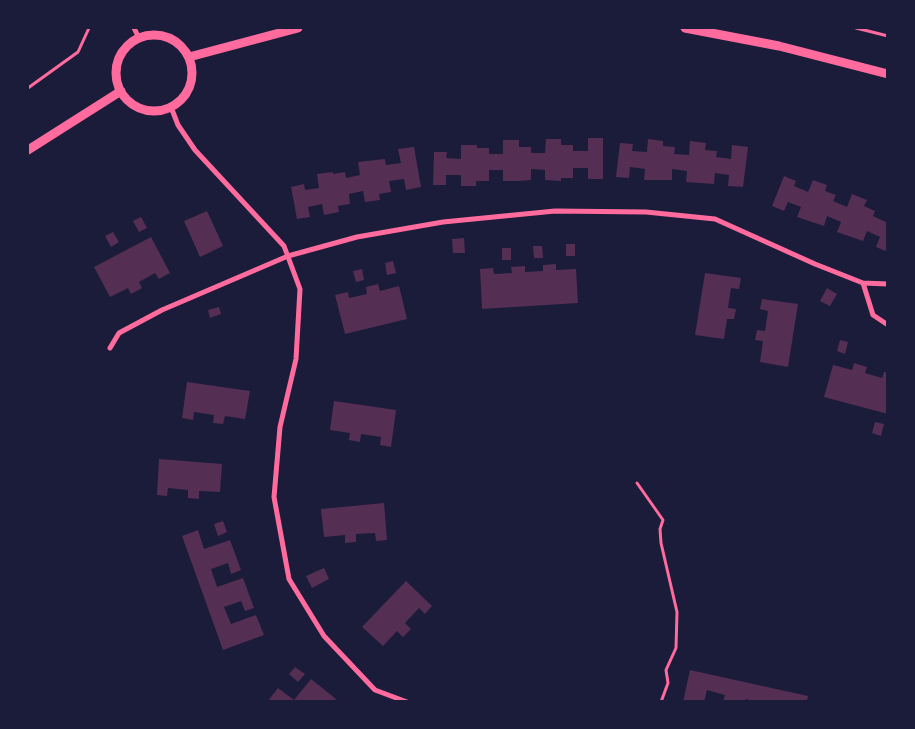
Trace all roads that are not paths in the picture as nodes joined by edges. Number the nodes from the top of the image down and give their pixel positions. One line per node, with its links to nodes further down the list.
1 (134, 28): 4 (street)
2 (298, 28): 5 (street)
3 (685, 28): 6 (street)
4 (139, 38): 5 (street); 7 (street)
5 (189, 57): 8 (street)
6 (888, 74)
7 (121, 91): 8 (street); 9 (street)
8 (171, 107): 10 (street)
9 (28, 150)
10 (288, 256): 11 (street); 14 (street); 15 (street)
11 (863, 283): 12 (street); 13 (street)
12 (888, 284)
13 (888, 325)
14 (110, 348)
15 (407, 702)

